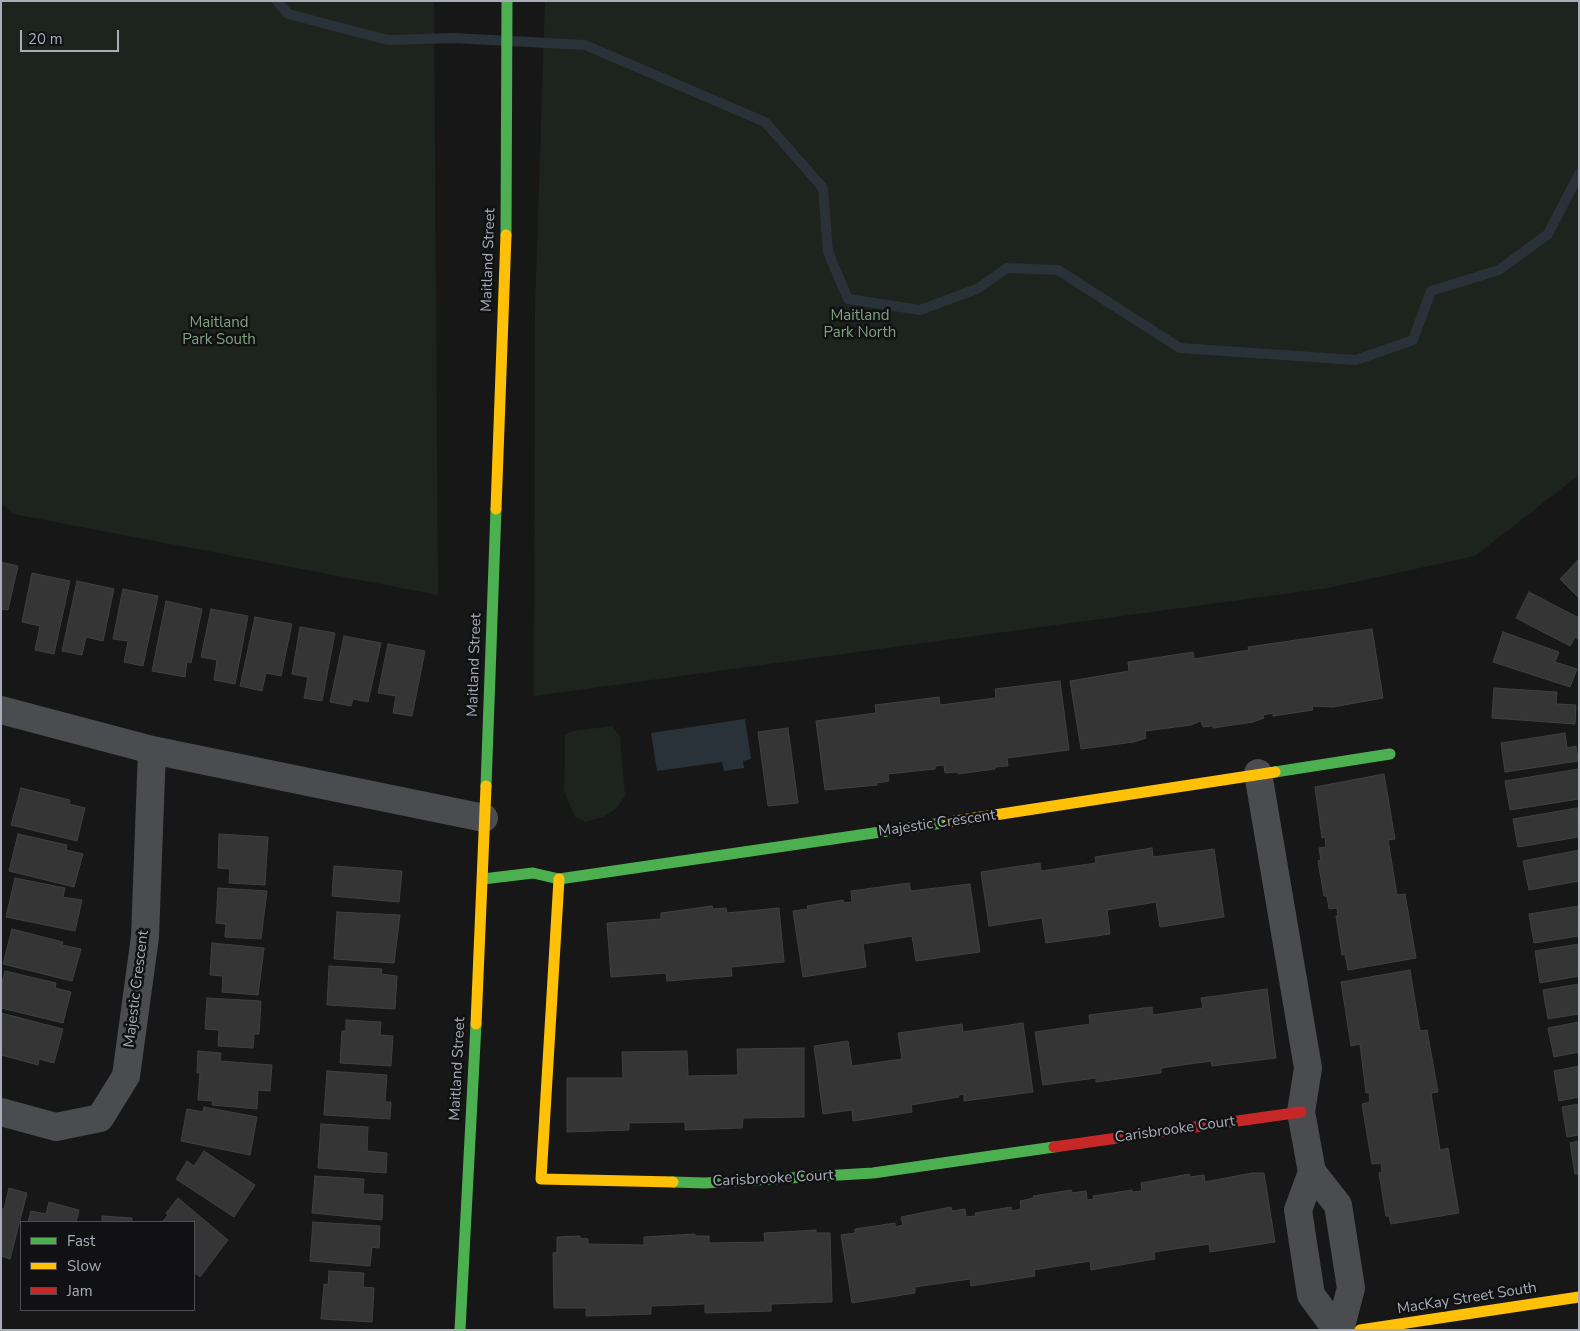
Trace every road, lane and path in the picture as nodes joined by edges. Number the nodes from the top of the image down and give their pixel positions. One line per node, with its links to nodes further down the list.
1 (507, 1): 6 (street, Maitland Street)
2 (1, 710): 3 (street)
3 (152, 750): 6 (street); 9 (street, Majestic Crescent)
4 (1390, 754): 5 (street, Majestic Crescent)
5 (1258, 773): 8 (street, Majestic Crescent); 10 (street)
6 (484, 818): 7 (street, Maitland Street)
7 (483, 879): 8 (street, Majestic Crescent); 13 (street, Maitland Street)
8 (559, 879): 10 (street, Carisbrooke Court)
9 (1, 1112)
10 (1300, 1112): 11 (street)
11 (1312, 1172): 14 (street); 14 (street)
12 (1579, 1297): 15 (street, MacKay Street South)
13 (460, 1330)
14 (1338, 1330)
15 (1360, 1330)

